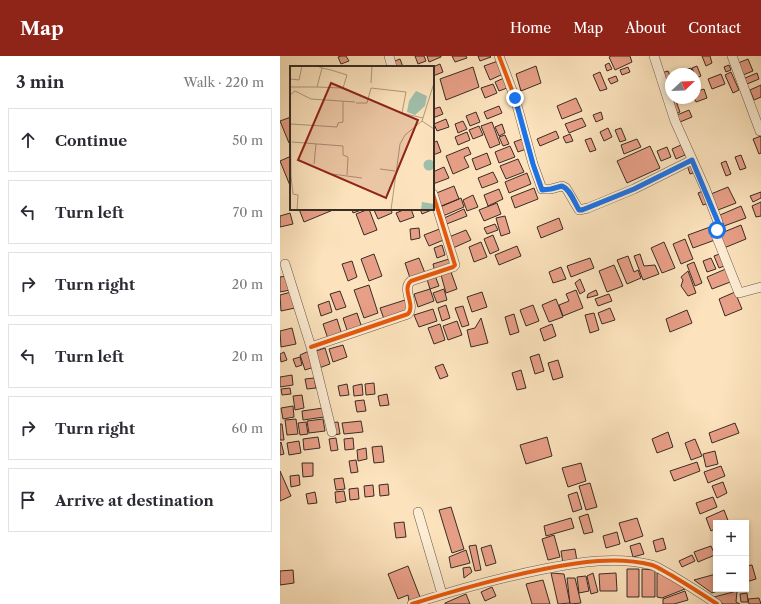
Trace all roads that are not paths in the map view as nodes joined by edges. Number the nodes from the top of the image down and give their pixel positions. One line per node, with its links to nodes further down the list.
1 (389, 56): 5 (street)
2 (499, 56): 7 (street)
3 (654, 56): 7 (street)
4 (732, 56): 6 (street)
5 (392, 66)
6 (761, 131)
7 (692, 160): 10 (street)
8 (434, 197): 11 (street)
9 (285, 264): 11 (street)
10 (761, 287)
11 (310, 347): 12 (street)
12 (332, 432)
13 (418, 512): 14 (street)
14 (442, 594): 15 (street); 16 (street)
15 (412, 604)
16 (717, 604)

